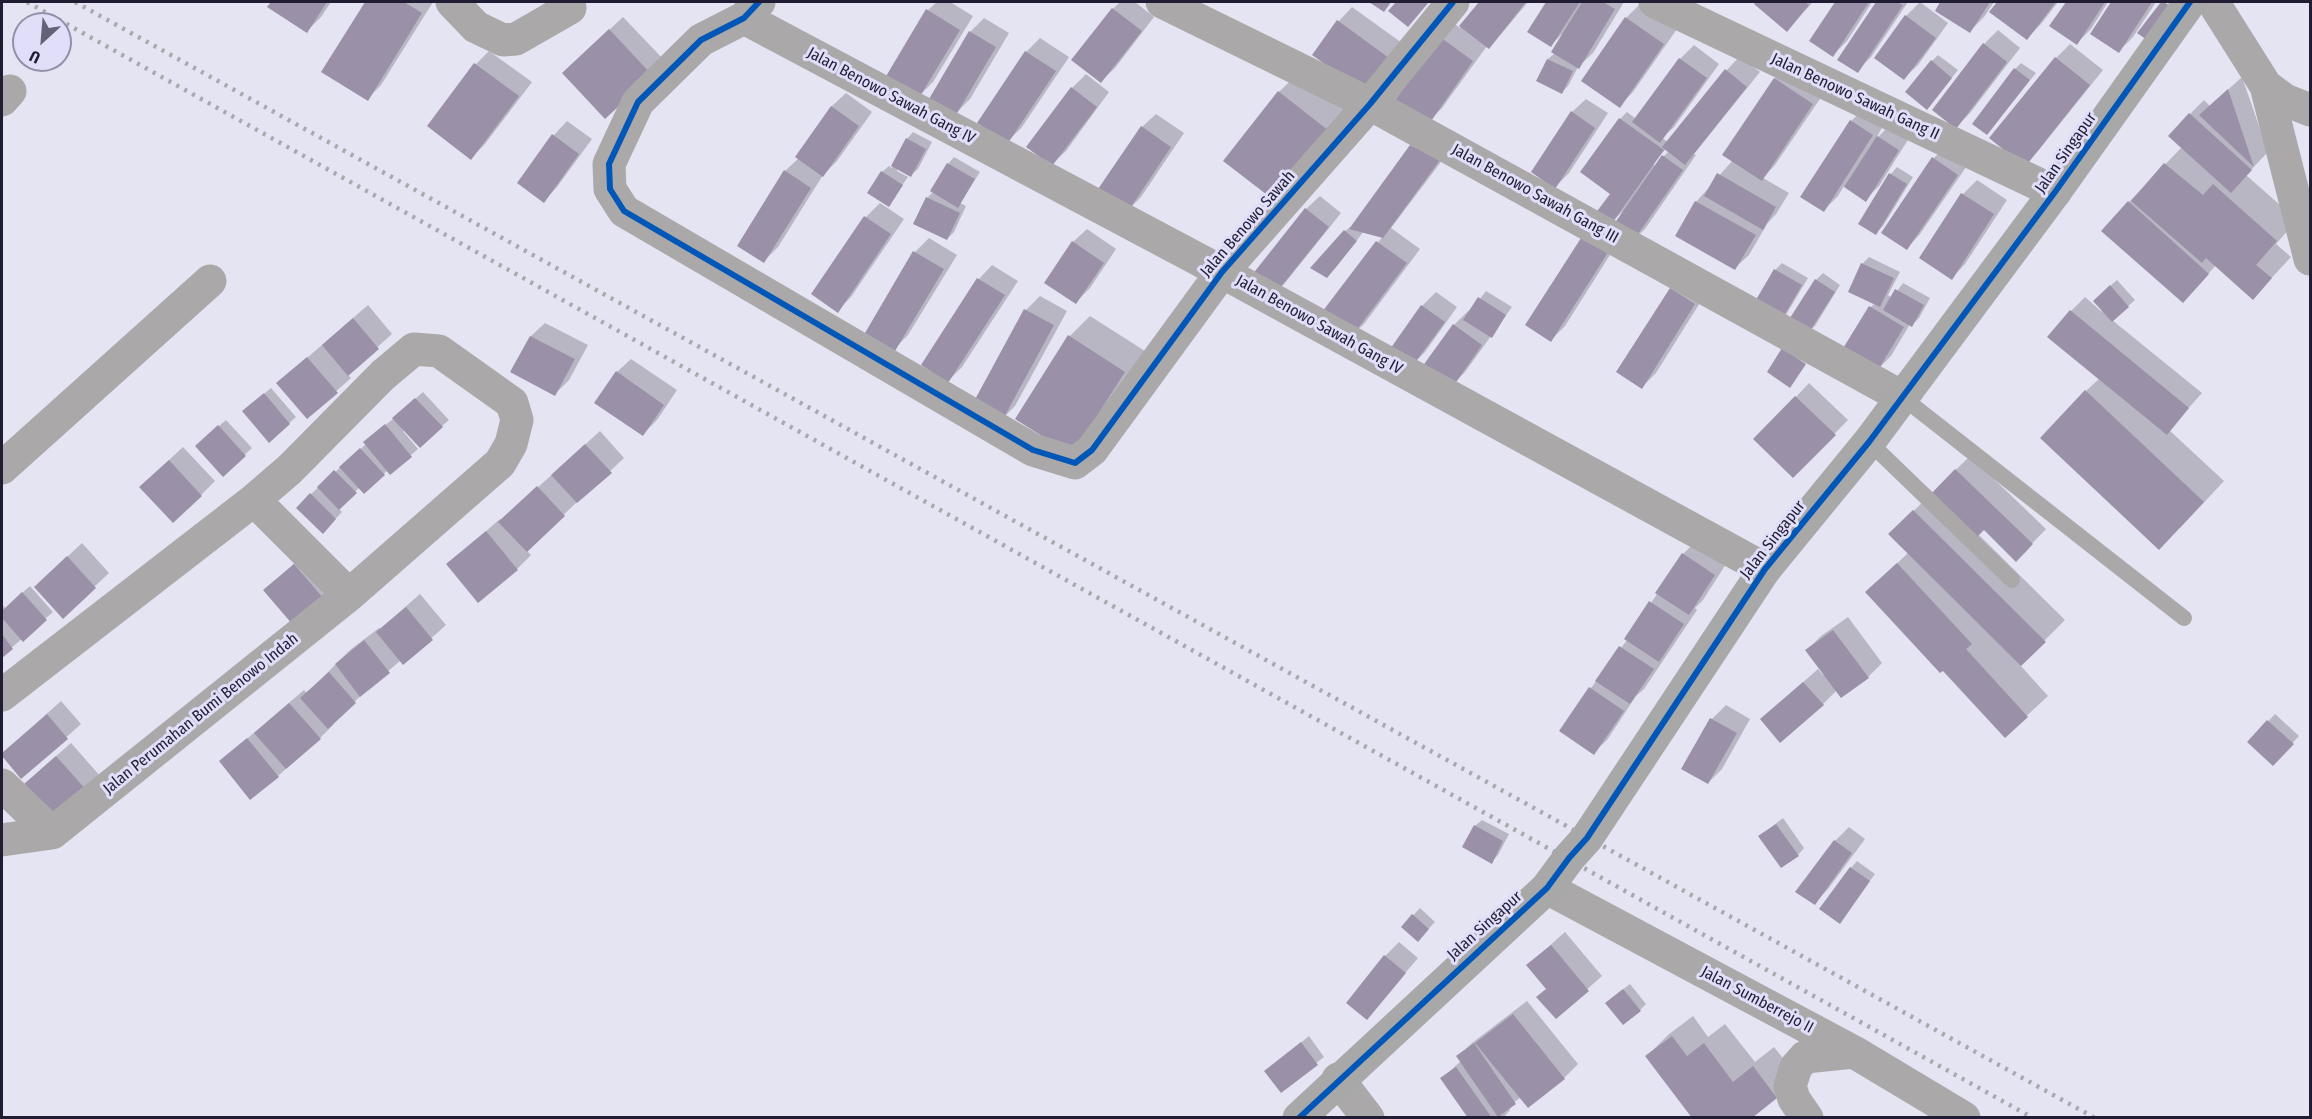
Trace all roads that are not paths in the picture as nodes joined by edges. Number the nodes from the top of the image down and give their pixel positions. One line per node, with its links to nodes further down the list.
1 (452, 2): 7 (street)
2 (1162, 2): 10 (street, Jalan Benowo Sawah Gang III)
3 (1453, 2): 10 (street, Jalan Benowo Sawah)
4 (1655, 2): 12 (street, Jalan Benowo Sawah Gang II)
5 (2190, 2): 12 (street, Jalan Singapur)
6 (2213, 2): 9 (street)
7 (570, 8)
8 (752, 10): 15 (street, Jalan Benowo Sawah Gang IV); 15 (street, Jalan Benowo Sawah)
9 (2266, 86): 11 (street); 13 (street)
10 (1371, 104): 15 (street, Jalan Benowo Sawah); 17 (street, Jalan Benowo Sawah Gang III)
11 (2310, 110)
12 (2055, 192): 17 (street, Jalan Singapur)
13 (2306, 225): 14 (street)
14 (2310, 259)
15 (1222, 272): 21 (street, Jalan Benowo Sawah Gang IV)
16 (210, 281): 19 (street)
17 (1902, 397): 18 (street, Jalan Singapur); 24 (lane)
18 (1869, 442): 21 (street, Jalan Singapur); 22 (lane)
19 (2, 468)
20 (254, 500): 23 (street); 23 (street, Jalan Perumahan Bumi Benowo Indah); 25 (street, Jalan Perumahan Bumi Benowo Indah)
21 (1765, 569): 29 (street, Jalan Singapur)
22 (2012, 580)
23 (349, 595): 27 (street, Jalan Perumahan Bumi Benowo Indah)
24 (2184, 618)
25 (2, 695)
26 (2, 785): 27 (street)
27 (52, 833): 28 (street)
28 (2, 840)
29 (1547, 888): 30 (street, Jalan Sumberrejo II); 31 (street, Jalan Singapur)
30 (1854, 1052): 34 (street); 35 (street, Jalan Sumberrejo II)
31 (1338, 1079): 32 (street, Jalan Singapur); 33 (street)
32 (1299, 1118)
33 (1368, 1118)
34 (1807, 1118)
35 (1964, 1118)

